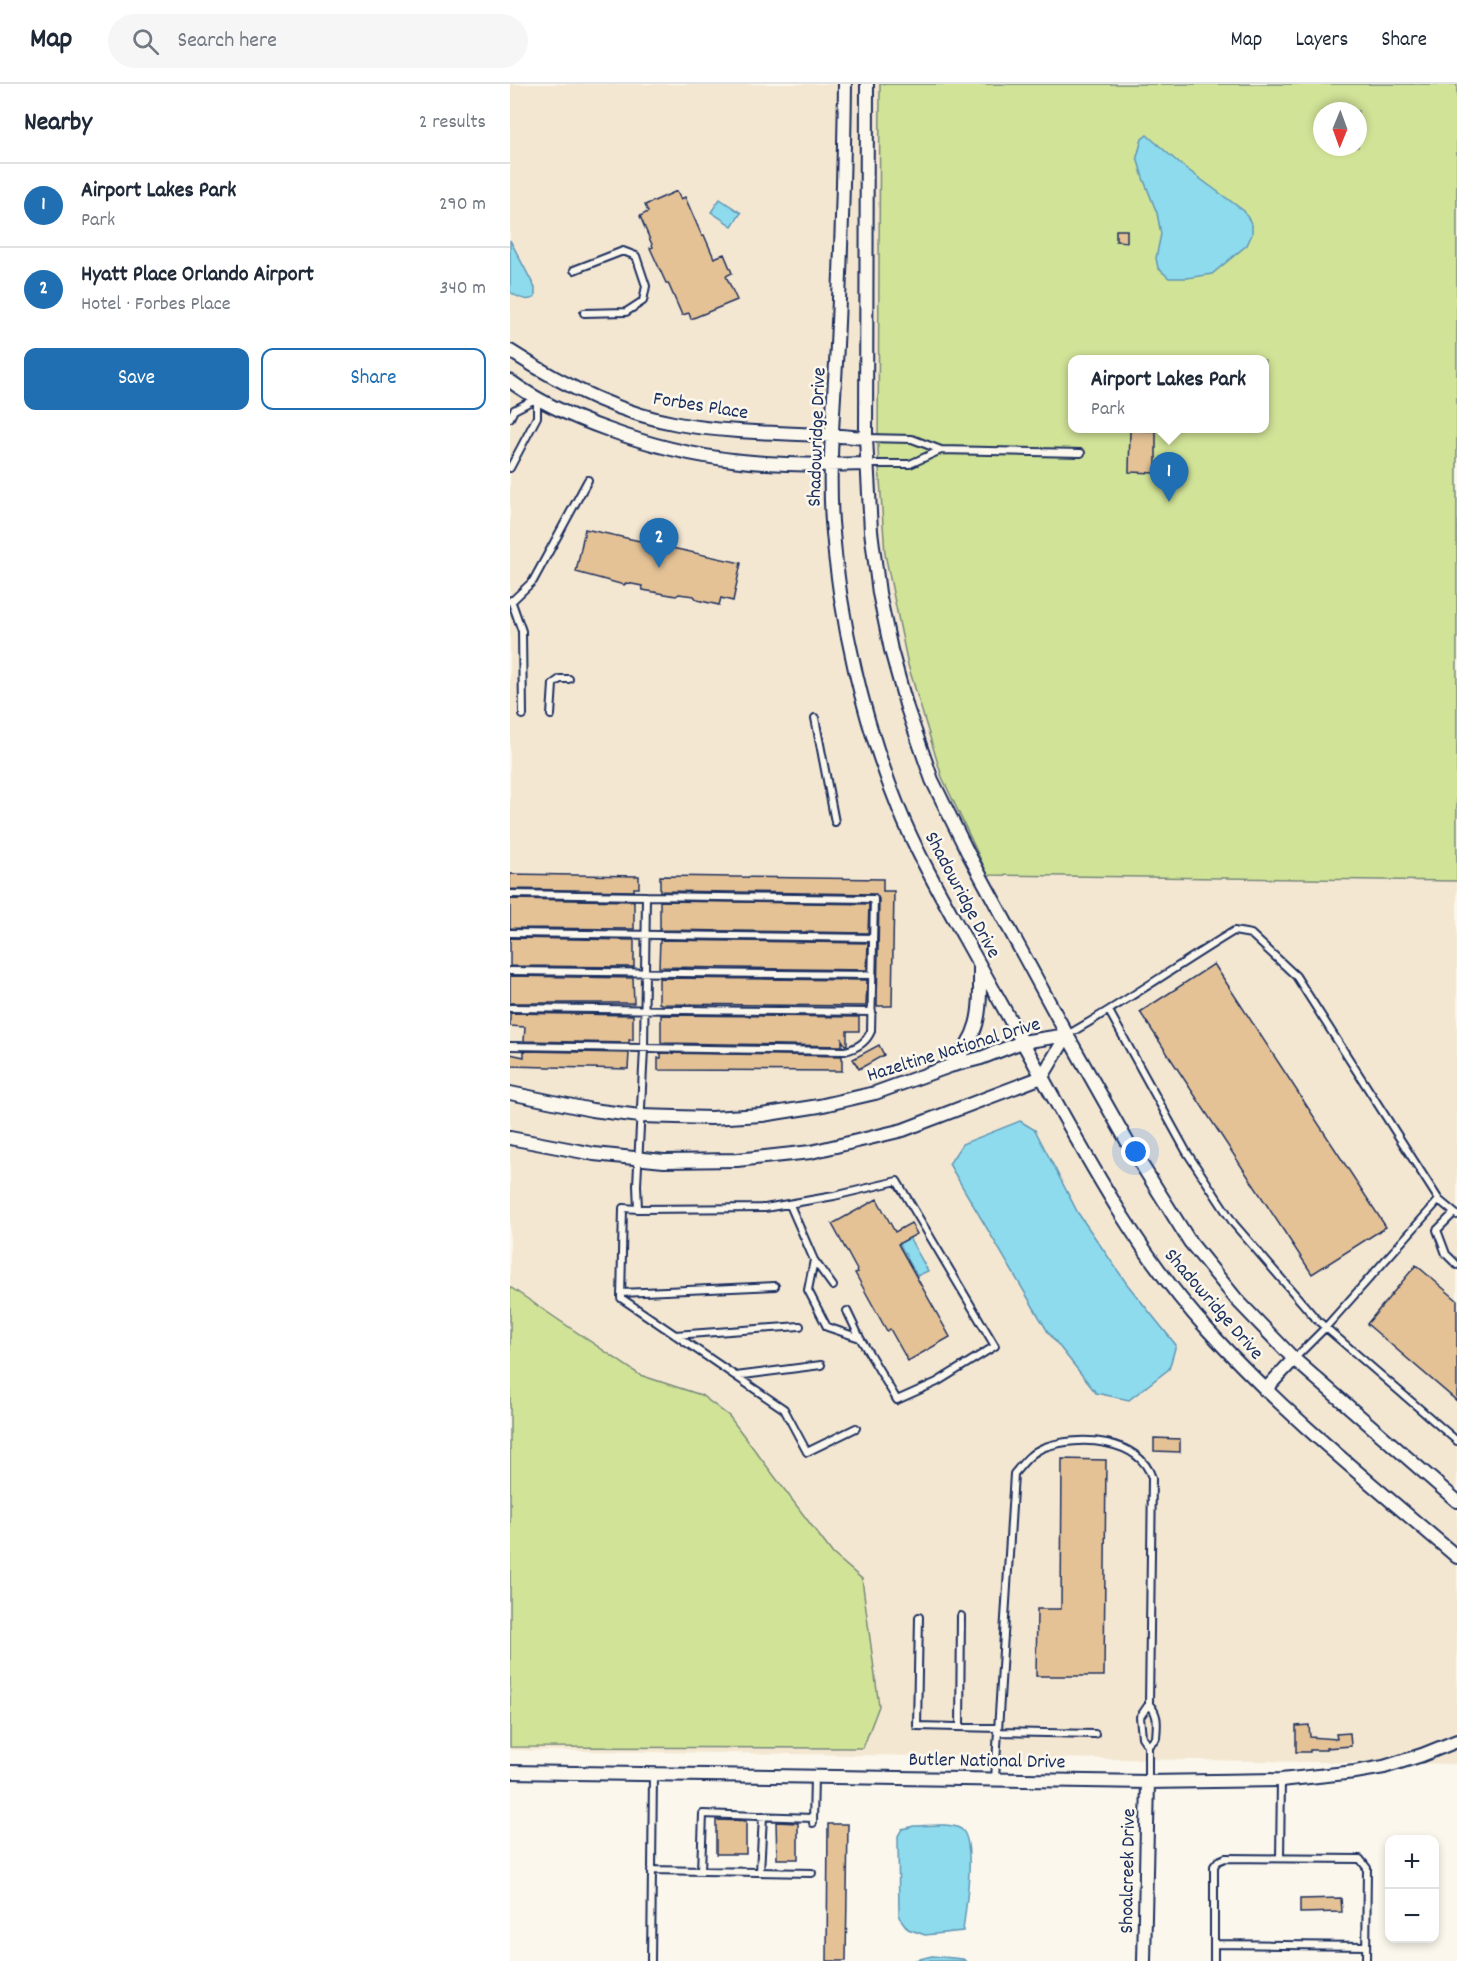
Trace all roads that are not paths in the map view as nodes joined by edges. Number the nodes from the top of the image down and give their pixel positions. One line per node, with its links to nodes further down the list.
1 (845, 84): 9 (street, Shadowridge Drive)
2 (867, 84): 10 (street, Shadowridge Drive)
3 (574, 270): 4 (lane)
4 (584, 314)
5 (510, 351): 9 (street, Forbes Place)
6 (510, 381): 7 (street)
7 (537, 398): 8 (lane); 14 (street); 15 (lane)
8 (510, 418)
9 (830, 435): 10 (street, Forbes Place); 14 (street, Shadowridge Drive)
10 (866, 438): 11 (lane); 13 (street, Shadowridge Drive)
11 (940, 450): 12 (lane); 13 (lane)
12 (1081, 453)
13 (867, 464): 14 (street); 36 (street, Shadowridge Drive)
14 (830, 465): 28 (street, Shadowridge Drive)
15 (510, 468)
16 (588, 480): 17 (lane)
17 (511, 600): 19 (lane)
18 (569, 679): 20 (lane)
19 (524, 715)
20 (551, 715)
21 (815, 718): 22 (lane)
22 (835, 822)
23 (510, 894): 24 (lane)
24 (646, 896): 26 (lane); 27 (lane)
25 (510, 933): 26 (lane)
26 (645, 935): 27 (lane); 30 (lane)
27 (873, 938): 31 (lane)
28 (980, 966): 37 (street, Shadowridge Drive); 40 (street)
29 (510, 970): 30 (lane)
30 (645, 972): 31 (lane); 33 (lane)
31 (873, 975): 35 (lane)
32 (510, 1008): 33 (lane)
33 (644, 1010): 35 (lane); 39 (lane)
34 (1108, 1011): 36 (lane); 46 (lane); 57 (lane)
35 (872, 1012): 39 (lane)
36 (1067, 1035): 37 (street, Hazeltine National Drive); 41 (street, Hazeltine National Drive); 60 (street, Shadowridge Drive)
37 (1022, 1042): 40 (street, Hazeltine National Drive); 41 (street, Shadowridge Drive)
38 (510, 1046): 39 (lane)
39 (644, 1049): 43 (lane)
40 (950, 1066): 43 (street, Hazeltine National Drive)
41 (1042, 1077): 45 (street); 63 (street, Shadowridge Drive)
42 (510, 1093): 43 (street, Hazeltine National Drive)
43 (640, 1116): 45 (lane)
44 (510, 1138): 45 (street)
45 (638, 1160): 48 (lane)
46 (1439, 1200): 49 (lane); 57 (lane)
47 (790, 1205): 48 (lane); 50 (lane); 59 (lane)
48 (638, 1209): 54 (lane)
49 (1456, 1214): 51 (lane)
50 (814, 1260): 53 (lane); 59 (lane)
51 (1457, 1265)
52 (775, 1286): 54 (lane)
53 (833, 1286)
54 (621, 1293): 58 (lane)
55 (847, 1311): 59 (lane)
56 (800, 1326): 58 (lane)
57 (1325, 1328): 60 (lane); 65 (lane)
58 (675, 1335): 62 (lane)
59 (860, 1338)
60 (1294, 1359): 63 (street); 66 (street, Shadowridge Drive)
61 (821, 1365): 62 (lane)
62 (736, 1376): 64 (lane)
63 (1265, 1389): 67 (street, Shadowridge Drive)
64 (855, 1428)
65 (1457, 1441)
66 (1457, 1501)
67 (1457, 1557)
68 (962, 1616): 71 (lane)
69 (919, 1617): 71 (lane)
70 (1149, 1704): 72 (lane); 75 (lane); 75 (lane)
71 (960, 1727): 72 (lane)
72 (997, 1730): 73 (lane); 79 (lane)
73 (1095, 1734)
74 (1457, 1740): 80 (street, Butler National Drive)
75 (1148, 1746): 81 (lane)
76 (510, 1772): 77 (street, Butler National Drive)
77 (653, 1774): 78 (street, Butler National Drive); 84 (lane)
78 (814, 1776): 79 (street, Butler National Drive); 82 (lane)
79 (995, 1779): 81 (street, Butler National Drive)
80 (1281, 1780): 81 (street, Butler National Drive); 83 (lane)
81 (1148, 1782): 91 (street, Shoalcreek Drive)
82 (763, 1816): 85 (lane); 86 (lane)
83 (1280, 1858): 88 (lane); 89 (lane)
84 (651, 1870): 85 (lane); 90 (lane)
85 (701, 1871): 86 (lane)
86 (760, 1872): 87 (lane)
87 (812, 1873)
88 (1214, 1944): 89 (lane); 92 (lane)
89 (1366, 1946): 93 (lane)
90 (651, 1961)
91 (1144, 1961)
92 (1214, 1961)
93 (1366, 1961)

